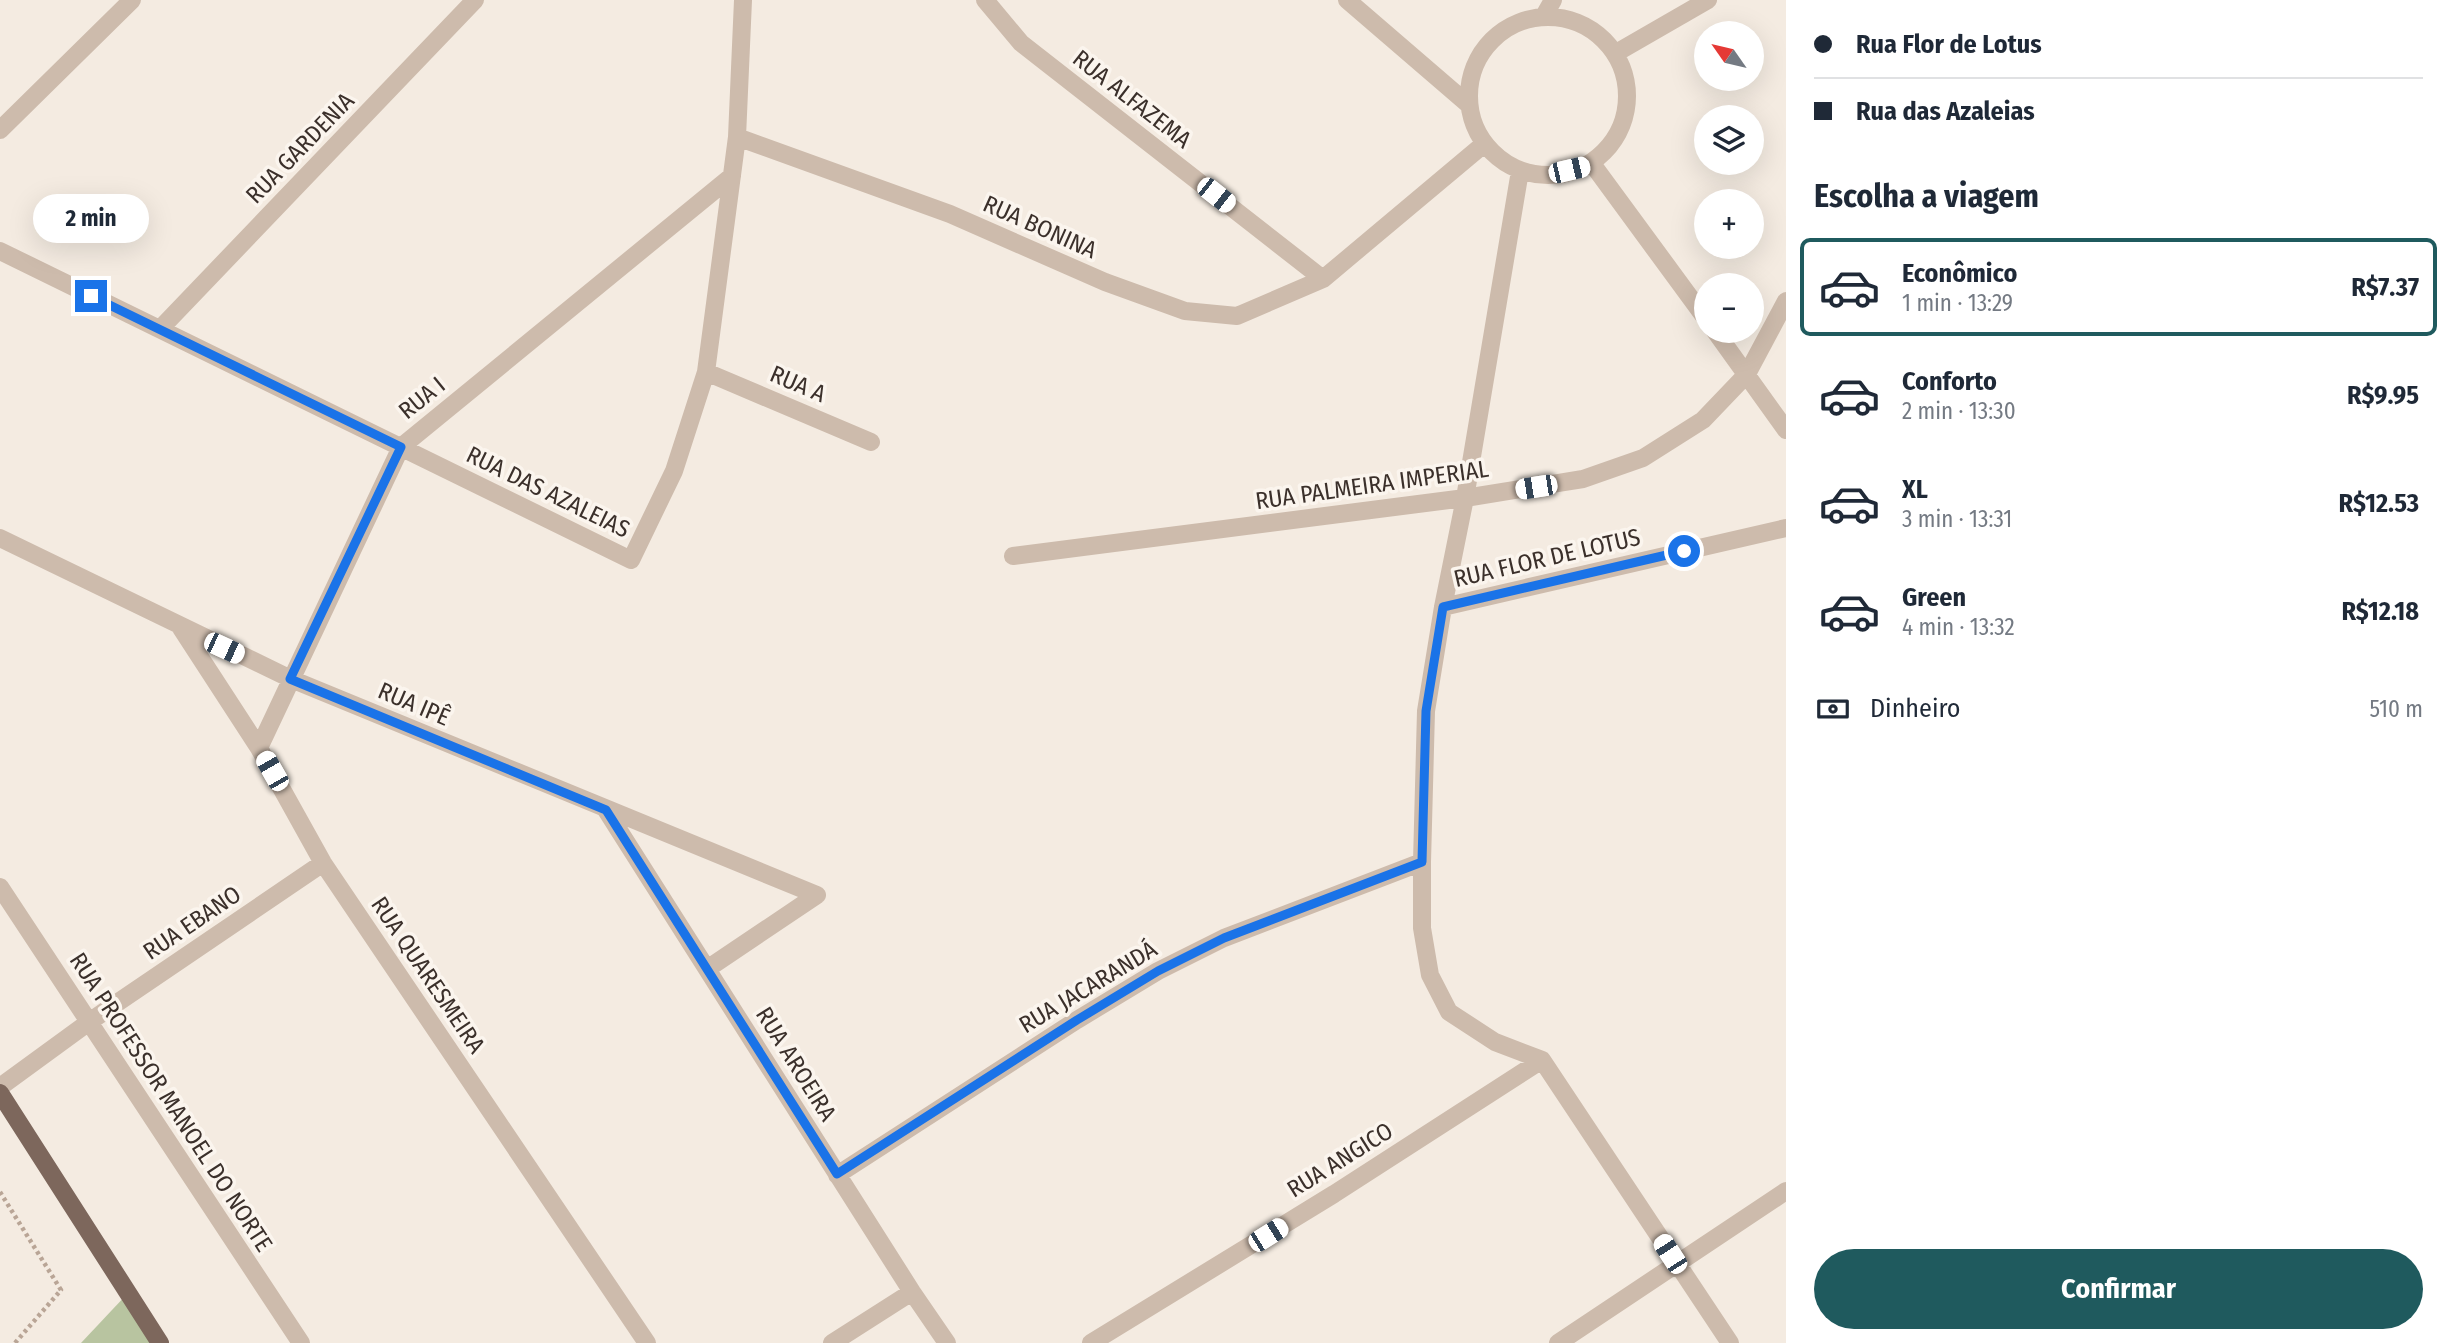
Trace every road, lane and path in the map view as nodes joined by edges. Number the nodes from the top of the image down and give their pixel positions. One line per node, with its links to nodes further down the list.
1 (132, 0): 11 (street)
2 (475, 0): 21 (street, RUA GARDENIA)
3 (743, 0): 12 (street, RUA DAS AZALEIAS)
4 (985, 0): 18 (street, RUA ALFAZEMA)
5 (1347, 0): 10 (street)
6 (1553, 0): 8 (street)
7 (1708, 0): 9 (street)
8 (1544, 16): 9 (street); 10 (street)
9 (1616, 53): 14 (street)
10 (1469, 105): 13 (street)
11 (0, 130)
12 (737, 137): 16 (street, RUA DAS AZALEIAS); 18 (street, RUA BONINA)
13 (1484, 144): 15 (street); 18 (street, RUA BONINA)
14 (1593, 165): 15 (street); 20 (street)
15 (1520, 170): 28 (street)
16 (732, 176): 23 (street, RUA DAS AZALEIAS); 27 (street, RUA I)
17 (0, 251): 21 (street, RUA DAS AZALEIAS)
18 (1324, 279)
19 (1786, 301): 24 (street, RUA PALMEIRA IMPERIAL)
20 (1694, 303)
21 (160, 330): 27 (street, RUA DAS AZALEIAS)
22 (1724, 343): 24 (street)
23 (706, 372): 26 (street, RUA A); 27 (street, RUA DAS AZALEIAS)
24 (1747, 374): 25 (street); 28 (street, RUA PALMEIRA IMPERIAL)
25 (1786, 430)
26 (871, 442)
27 (401, 447): 34 (street, RUA I)
28 (1465, 498): 31 (street, RUA PALMEIRA IMPERIAL); 32 (street)
29 (1786, 528): 32 (street, RUA FLOR DE LOTUS)
30 (0, 538): 33 (street, RUA IPÊ)
31 (1013, 556)
32 (1443, 607): 37 (street)
33 (180, 627): 34 (street, RUA IPÊ); 35 (street, RUA QUARESMEIRA)
34 (290, 679): 35 (street, RUA I); 36 (street, RUA IPÊ)
35 (258, 748): 38 (street, RUA QUARESMEIRA)
36 (606, 810): 40 (street, RUA AROEIRA); 40 (street, RUA IPÊ)
37 (1422, 862): 42 (street); 45 (street, RUA JACARANDÁ)
38 (323, 863): 41 (street, RUA EBANO); 53 (street, RUA QUARESMEIRA)
39 (0, 887): 41 (street, RUA PROFESSOR MANOEL DO NORTE)
40 (707, 969): 45 (street, RUA AROEIRA)
41 (89, 1022): 43 (street, RUA EBANO); 52 (street, RUA PROFESSOR MANOEL DO NORTE)
42 (1542, 1060): 48 (street); 56 (street, RUA ANGICO)
43 (0, 1087)
44 (0, 1093): 51 (main road)
45 (837, 1174): 49 (street, RUA AROEIRA)
46 (1786, 1191): 48 (street)
47 (0, 1192): 50 (path)
48 (1677, 1264): 57 (street); 58 (street)
49 (912, 1292): 54 (street); 55 (street, RUA AROEIRA)
50 (15, 1343)
51 (160, 1343)
52 (301, 1343)
53 (647, 1343)
54 (832, 1343)
55 (947, 1343)
56 (1091, 1343)
57 (1558, 1343)
58 (1730, 1343)

